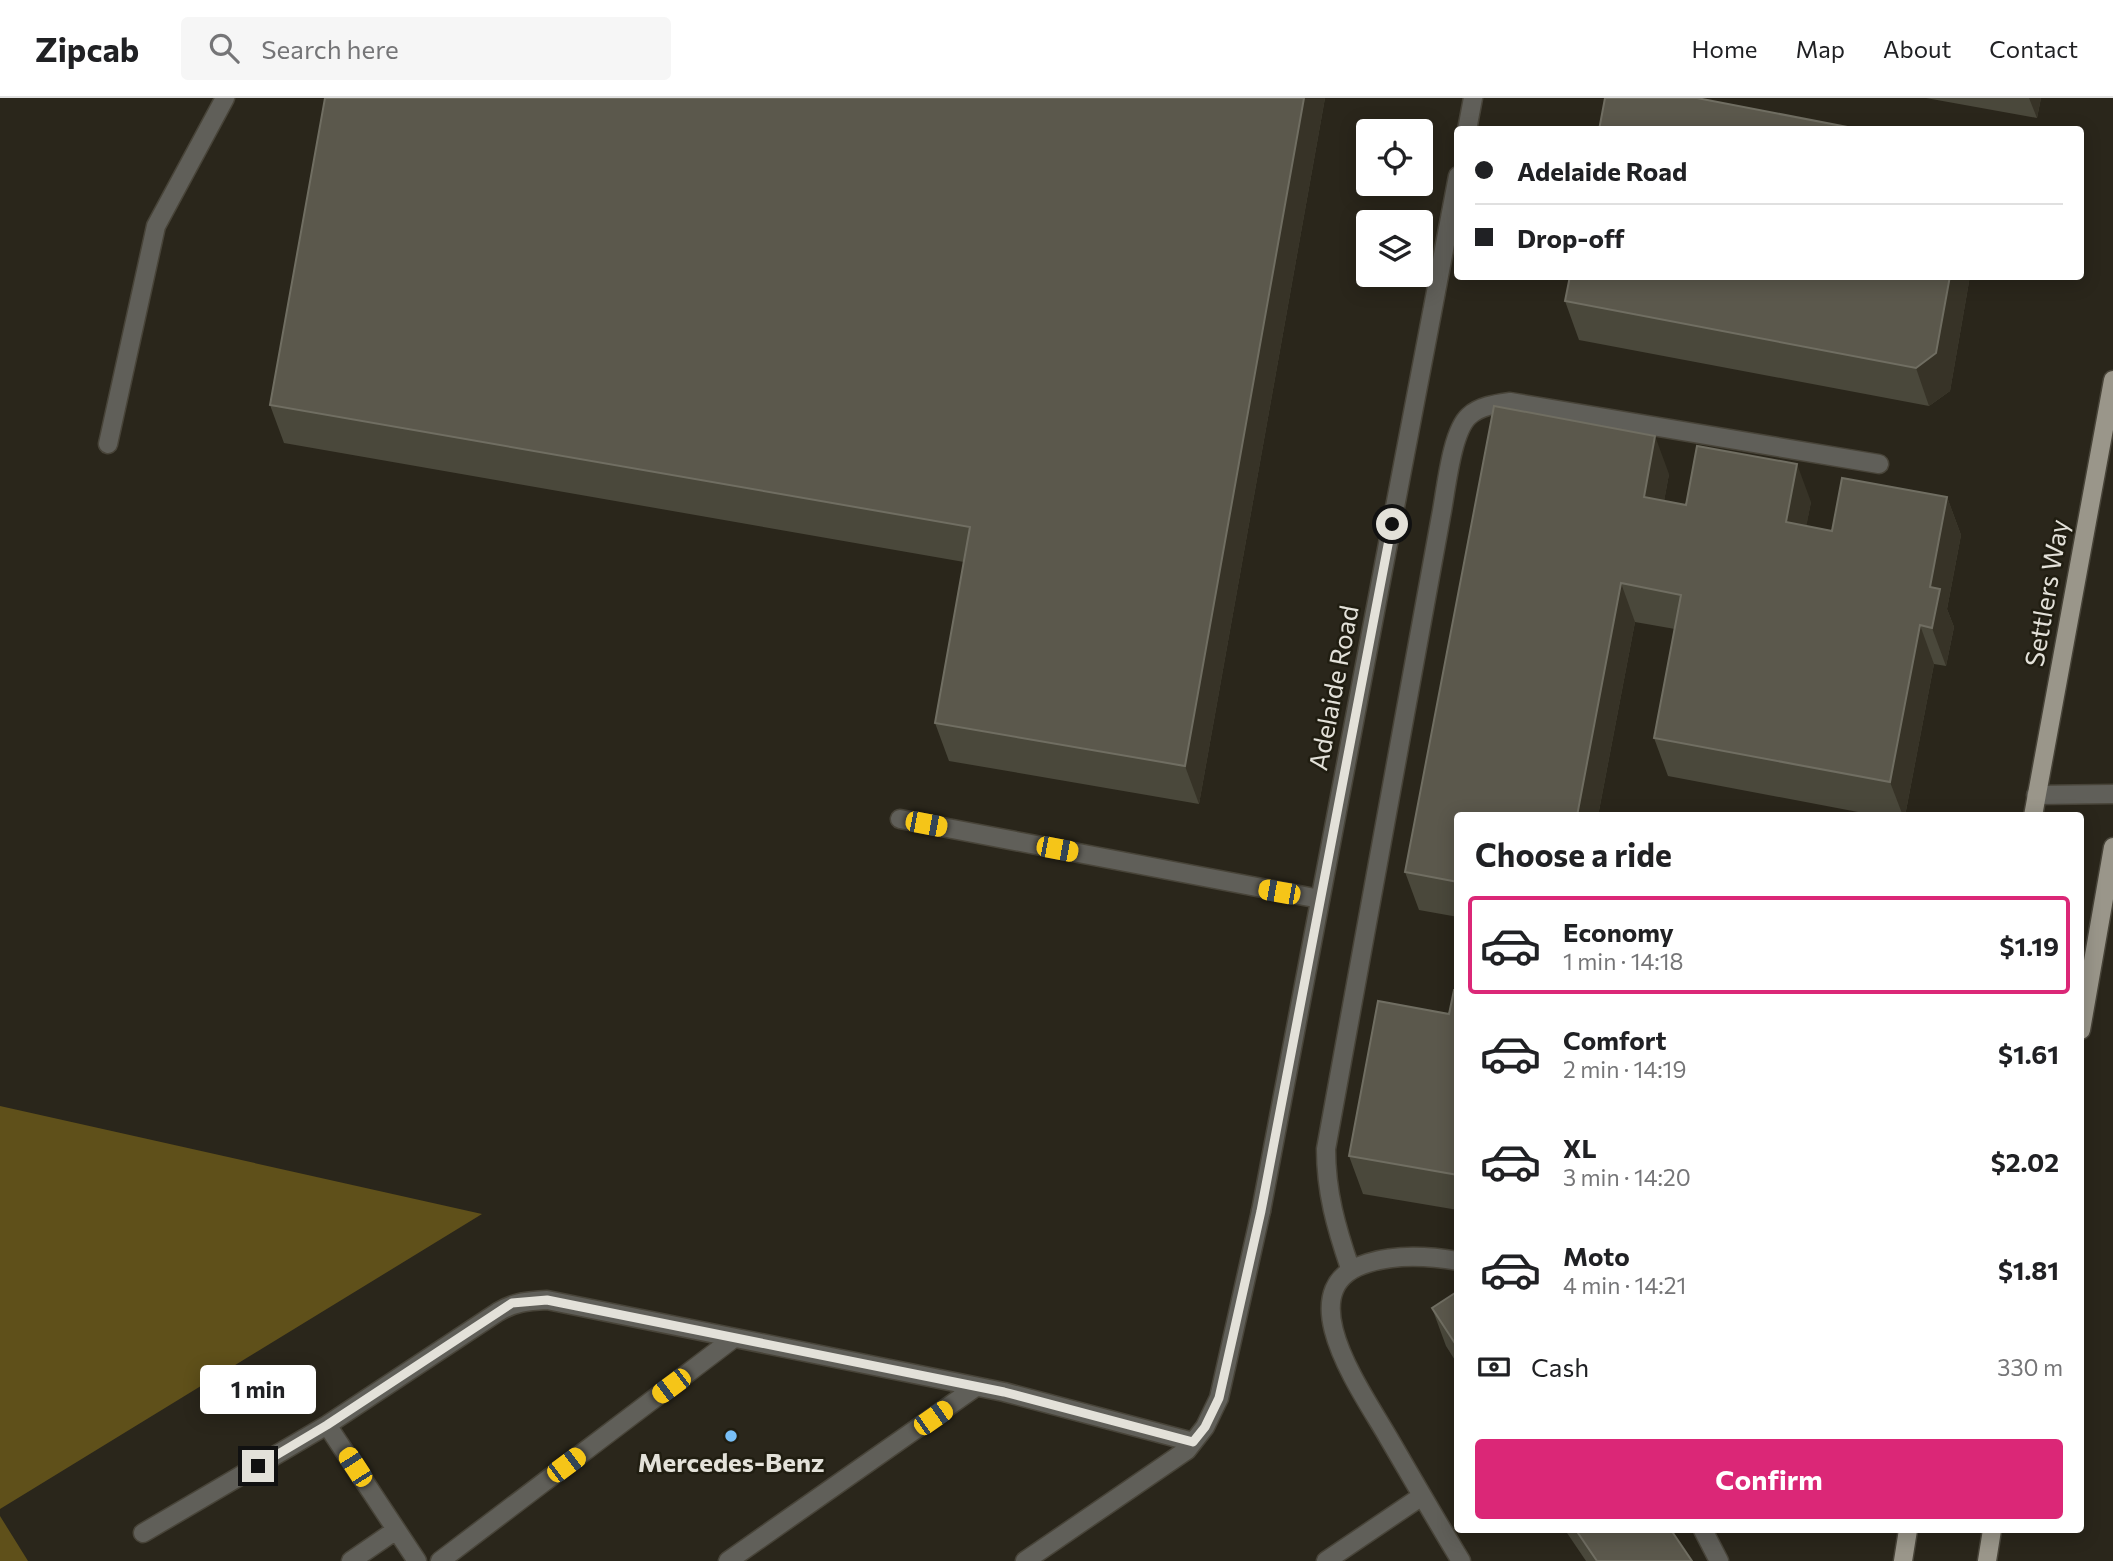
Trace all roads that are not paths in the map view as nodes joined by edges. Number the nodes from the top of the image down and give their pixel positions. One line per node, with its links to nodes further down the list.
1 (225, 98): 6 (street)
2 (1472, 98): 3 (street)
3 (1467, 126)
4 (1454, 197): 13 (street, Adelaide Road)
5 (2113, 380): 9 (main road, Settlers Way)
6 (108, 444)
7 (1879, 464): 16 (street)
8 (2113, 794): 9 (street)
9 (2036, 795): 10 (main road, Settlers Way)
10 (2034, 812)
11 (900, 819): 13 (street)
12 (2113, 847): 14 (main road)
13 (1320, 899): 20 (street, Adelaide Road)
14 (2084, 1013)
15 (1454, 1261): 16 (street)
16 (1350, 1268): 21 (street)
17 (734, 1338): 18 (street); 19 (street); 29 (street)
18 (976, 1387): 20 (street); 30 (street)
19 (327, 1425): 22 (street); 23 (street)
20 (1193, 1442): 31 (street, Adelaide Road)
21 (1422, 1496): 32 (street); 33 (street)
22 (396, 1530): 27 (street); 28 (street)
23 (143, 1533)
24 (1705, 1533): 34 (street)
25 (1908, 1533): 35 (main road)
26 (1992, 1533): 36 (main road)
27 (351, 1561)
28 (417, 1561)
29 (440, 1561)
30 (728, 1561)
31 (1025, 1561)
32 (1326, 1561)
33 (1461, 1561)
34 (1720, 1561)
35 (1903, 1561)
36 (1987, 1561)

